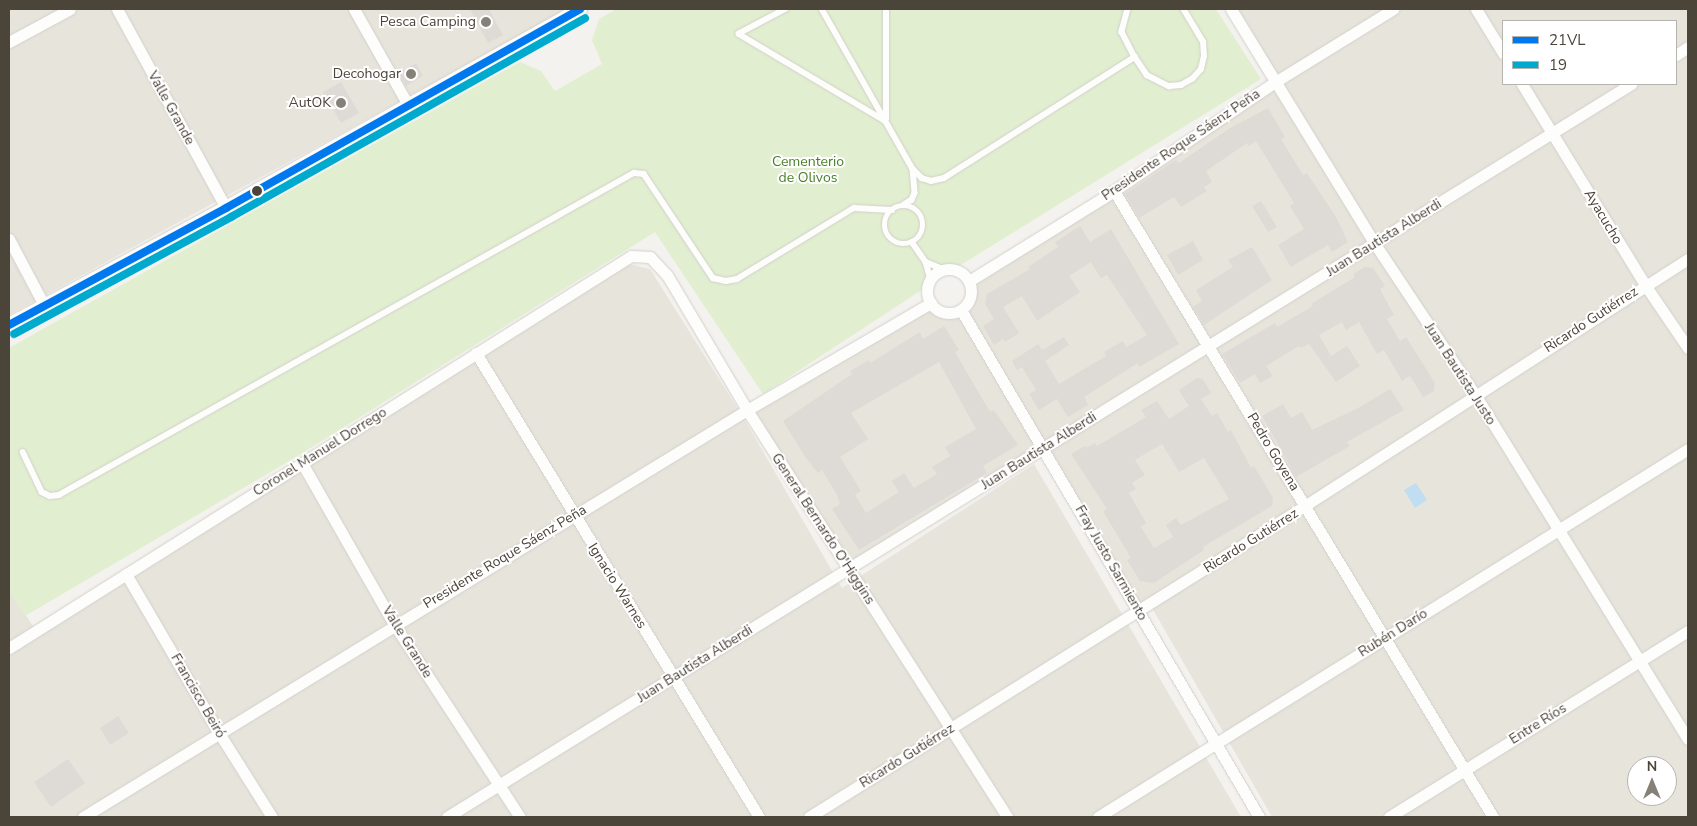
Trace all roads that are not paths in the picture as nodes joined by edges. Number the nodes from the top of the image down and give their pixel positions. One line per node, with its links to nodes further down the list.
1 (70, 9): 13 (street)
2 (117, 9): 27 (street, Valle Grande)
3 (354, 9): 21 (street)
4 (580, 9): 21 (street)
5 (786, 9): 22 (lane)
6 (822, 9): 22 (lane)
7 (886, 9): 22 (lane)
8 (1128, 9): 17 (lane)
9 (1183, 9): 17 (lane)
10 (1231, 9): 18 (street, Juan Bautista Justo)
11 (1393, 9): 18 (street, Presidente Roque Sáenz Peña)
12 (1476, 9): 15 (street)
13 (9, 42)
14 (1688, 47): 16 (street)
15 (1502, 51)
16 (1677, 54)
17 (1135, 57): 24 (lane)
18 (1275, 82): 25 (street, Presidente Roque Sáenz Peña); 31 (street, Juan Bautista Justo)
19 (1523, 85): 23 (street, Ayacucho)
20 (1629, 85): 23 (street, Juan Bautista Alberdi)
21 (408, 105): 27 (street)
22 (886, 121): 24 (lane)
23 (1553, 134): 31 (street, Juan Bautista Alberdi); 38 (street, Ayacucho)
24 (913, 169): 26 (lane)
25 (1114, 191): 37 (street, Presidente Roque Sáenz Peña); 43 (street, Pedro Goyena)
26 (904, 205): 28 (lane); 30 (lane)
27 (226, 208): 40 (street)
28 (892, 210): 30 (lane); 50 (lane)
29 (9, 239): 40 (street)
30 (912, 242): 34 (lane)
31 (1375, 244): 43 (street, Juan Bautista Alberdi); 46 (street, Juan Bautista Justo)
32 (631, 256): 45 (street, Coronel Manuel Dorrego); 47 (street, General Bernardo O'Higgins)
33 (1688, 259): 38 (street, Ricardo Gutiérrez)
34 (926, 262): 35 (lane); 36 (lane)
35 (945, 270): 36 (street); 37 (street)
36 (931, 280): 39 (street)
37 (969, 281): 41 (street)
38 (1645, 285): 44 (street, Ayacucho); 46 (street, Ricardo Gutiérrez)
39 (931, 303): 41 (street); 47 (street, Presidente Roque Sáenz Peña)
40 (44, 305): 42 (street)
41 (961, 310): 48 (street, Fray Justo Sarmiento)
42 (9, 325)
43 (1208, 347): 48 (street, Juan Bautista Alberdi); 52 (street, Pedro Goyena)
44 (1688, 348)
45 (476, 354): 51 (street, Coronel Manuel Dorrego); 53 (street, Ignacio Warnes)
46 (1476, 396): 52 (street, Ricardo Gutiérrez); 54 (street, Juan Bautista Justo)
47 (746, 410): 53 (street, Presidente Roque Sáenz Peña); 55 (street, General Bernardo O'Higgins)
48 (1043, 449): 55 (street, Juan Bautista Alberdi); 57 (street, Fray Justo Sarmiento)
49 (1688, 449): 54 (street, Rubén Darío)
50 (23, 452)
51 (302, 463): 56 (street, Coronel Manuel Dorrego); 58 (street, Valle Grande)
52 (1305, 506): 57 (street, Ricardo Gutiérrez); 60 (street, Pedro Goyena)
53 (573, 515): 58 (street, Presidente Roque Sáenz Peña); 63 (street, Ignacio Warnes)
54 (1559, 529): 60 (street, Rubén Darío); 62 (street, Juan Bautista Justo)
55 (848, 569): 63 (street, Juan Bautista Alberdi); 64 (street, General Bernardo O'Higgins)
56 (126, 574): 61 (street, Coronel Manuel Dorrego); 65 (street, Francisco Beiró)
57 (1138, 611): 64 (street, Ricardo Gutiérrez); 67 (street, Fray Justo Sarmiento)
58 (394, 624): 65 (street, Presidente Roque Sáenz Peña); 69 (street, Valle Grande)
59 (1688, 631): 62 (street, Entre Ríos)
60 (1384, 638): 67 (street, Rubén Darío); 68 (street, Pedro Goyena)
61 (9, 648)
62 (1641, 660): 66 (street, Juan Bautista Justo); 68 (street, Entre Ríos)
63 (674, 677): 69 (street, Juan Bautista Alberdi); 74 (street, Ignacio Warnes)
64 (952, 728): 75 (street, Ricardo Gutiérrez); 76 (street, General Bernardo O'Higgins)
65 (219, 733): 70 (street, Presidente Roque Sáenz Peña); 71 (street, Francisco Beiró)
66 (1688, 739)
67 (1217, 743): 77 (street, Rubén Darío); 78 (street, Fray Justo Sarmiento)
68 (1465, 770): 79 (street, Entre Ríos); 80 (street, Pedro Goyena)
69 (500, 784): 72 (street, Juan Bautista Alberdi); 73 (street, Valle Grande)
70 (83, 817)
71 (272, 817)
72 (446, 817)
73 (520, 817)
74 (759, 817)
75 (810, 817)
76 (1007, 817)
77 (1098, 817)
78 (1259, 817)
79 (1389, 817)
80 (1493, 817)

